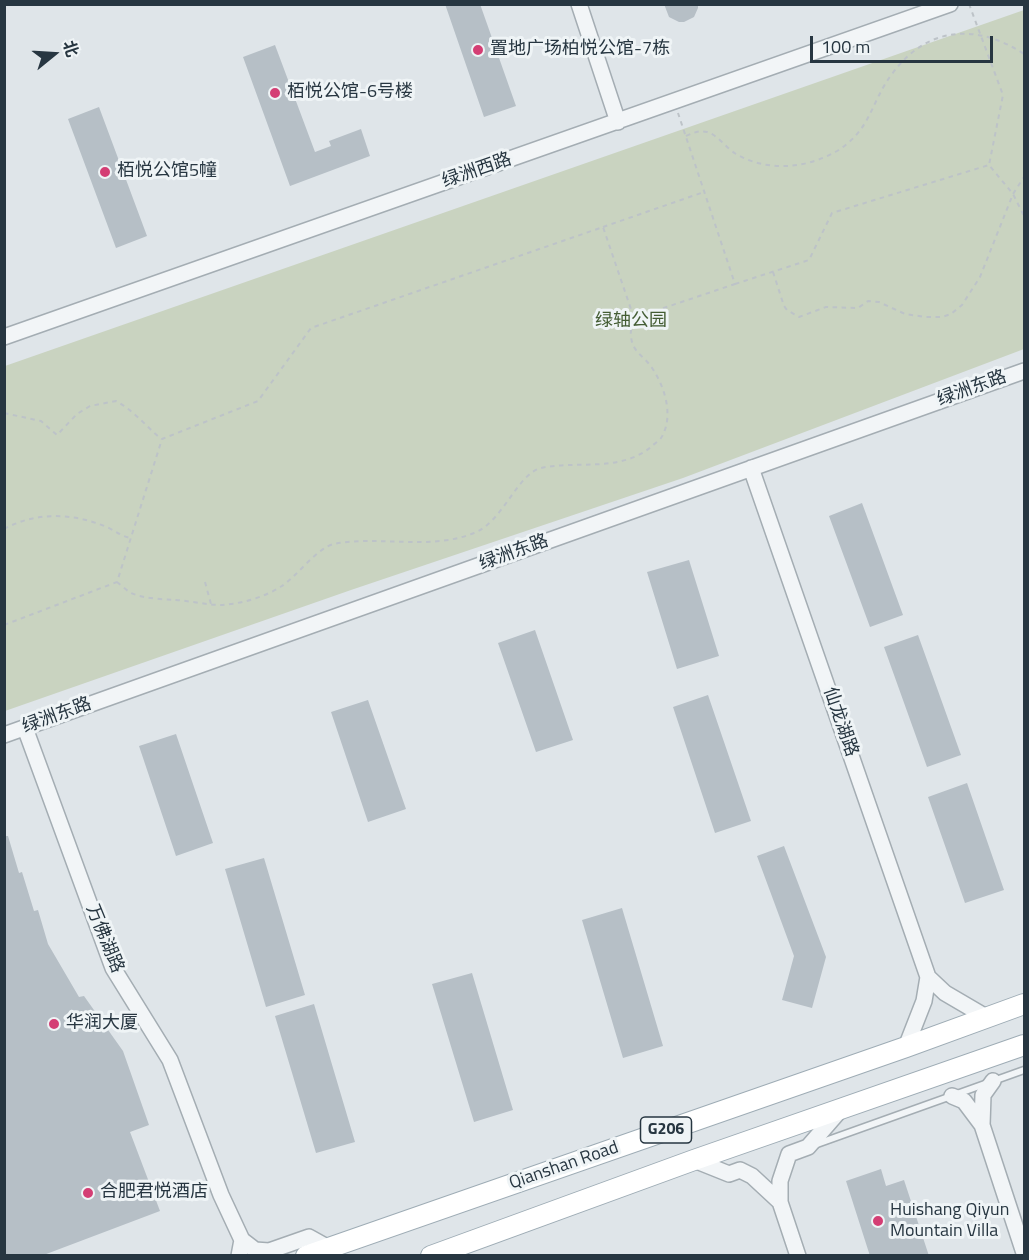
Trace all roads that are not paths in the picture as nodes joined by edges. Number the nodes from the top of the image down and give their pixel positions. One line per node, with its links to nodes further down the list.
1 (579, 4): 3 (street)
2 (950, 4): 3 (street, 绿洲西路)
3 (618, 122): 4 (street, 绿洲西路)
4 (4, 337)
5 (1024, 371): 6 (street, 绿洲东路)
6 (751, 468): 7 (street, 绿洲东路); 9 (street, 仙龙湖路)
7 (25, 728): 8 (street, 绿洲东路); 24 (street, 万佛湖路)
8 (4, 735)
9 (928, 977): 11 (street); 13 (street)
10 (1024, 1004): 11 (main road, Qianshan Road / G206)
11 (986, 1017): 13 (main road, Qianshan Road / G206)
12 (1024, 1045): 17 (main road, Qianshan Road / G206)
13 (906, 1047): 23 (main road, Qianshan Road / G206)
14 (1024, 1070): 15 (lane)
15 (993, 1081): 16 (lane); 18 (street)
16 (952, 1096): 18 (street); 19 (lane)
17 (841, 1109): 19 (street); 20 (main road, Qianshan Road / G206)
18 (982, 1125): 25 (street)
19 (807, 1148): 21 (street)
20 (694, 1160): 21 (street); 22 (main road, Qianshan Road / G206)
21 (780, 1202): 29 (street)
22 (479, 1238): 27 (main road, Qianshan Road / G206); 28 (street)
23 (327, 1247): 24 (street); 26 (main road, Qianshan Road / G206)
24 (241, 1248)
25 (1024, 1253)
26 (306, 1256)
27 (431, 1256)
28 (463, 1256)
29 (798, 1256)

